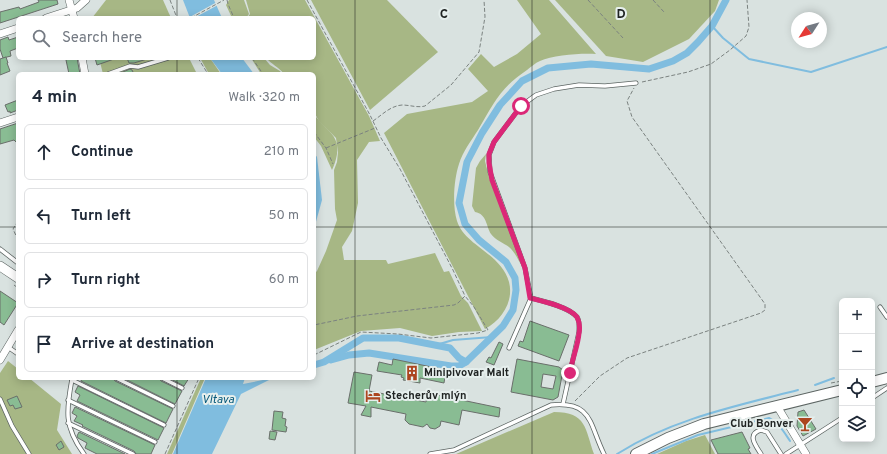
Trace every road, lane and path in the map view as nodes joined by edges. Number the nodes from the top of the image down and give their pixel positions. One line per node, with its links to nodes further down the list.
1 (69, 0): 11 (street)
2 (86, 0): 11 (street)
3 (170, 0): 15 (path)
4 (224, 0): 16 (path)
5 (227, 0): 17 (path)
6 (307, 0): 18 (path)
7 (484, 0): 33 (path)
8 (588, 0): 22 (path)
9 (653, 0): 12 (path)
10 (747, 0): 31 (path)
11 (73, 9): 13 (street); 14 (street)
12 (664, 12)
13 (52, 16)
14 (74, 16)
15 (176, 16)
16 (195, 16)
17 (233, 16)
18 (316, 16)
19 (316, 17): 33 (path)
20 (16, 29): 21 (street)
21 (0, 34)
22 (623, 38)
23 (82, 60): 27 (street)
24 (161, 60): 28 (lane)
25 (199, 60): 29 (path)
26 (253, 60): 30 (path)
27 (85, 72)
28 (114, 72)
29 (207, 72)
30 (262, 72)
31 (636, 83): 46 (lane); 70 (path)
32 (16, 118): 34 (street)
33 (373, 122): 35 (path)
34 (0, 123)
35 (375, 127): 37 (path); 45 (path)
36 (316, 135): 37 (path)
37 (326, 148): 38 (path)
38 (333, 164)
39 (16, 224): 40 (path)
40 (16, 236)
41 (0, 248): 42 (lane)
42 (16, 261)
43 (0, 266): 44 (street)
44 (16, 277)
45 (464, 296): 49 (path); 54 (path)
46 (530, 298): 52 (lane); 69 (lane)
47 (880, 307): 48 (lane)
48 (887, 317)
49 (316, 325)
50 (16, 334): 51 (street)
51 (8, 348): 53 (lane); 55 (street)
52 (509, 348)
53 (16, 353)
54 (316, 354)
55 (0, 360)
56 (887, 378): 62 (main road)
57 (72, 380): 68 (lane)
58 (74, 380): 75 (lane)
59 (120, 380): 71 (lane)
60 (166, 380): 63 (lane)
61 (198, 380): 82 (path)
62 (875, 381)
63 (182, 388)
64 (887, 388): 66 (lane)
65 (839, 391): 72 (main road)
66 (875, 396)
67 (0, 399): 79 (lane)
68 (68, 400): 74 (lane); 76 (lane)
69 (563, 404): 70 (lane); 83 (lane)
70 (570, 405): 84 (lane)
71 (173, 406)
72 (777, 406): 77 (street); 85 (main road)
73 (839, 420): 77 (lane)
74 (68, 422): 78 (lane); 81 (lane)
75 (164, 424)
76 (154, 442)
77 (800, 445): 88 (lane); 89 (street)
78 (83, 452): 80 (lane)
79 (29, 454)
80 (88, 454)
81 (133, 454)
82 (165, 454)
83 (430, 454)
84 (604, 454)
85 (636, 454)
86 (761, 454): 87 (lane)
87 (781, 454)
88 (786, 454)
89 (806, 454)

